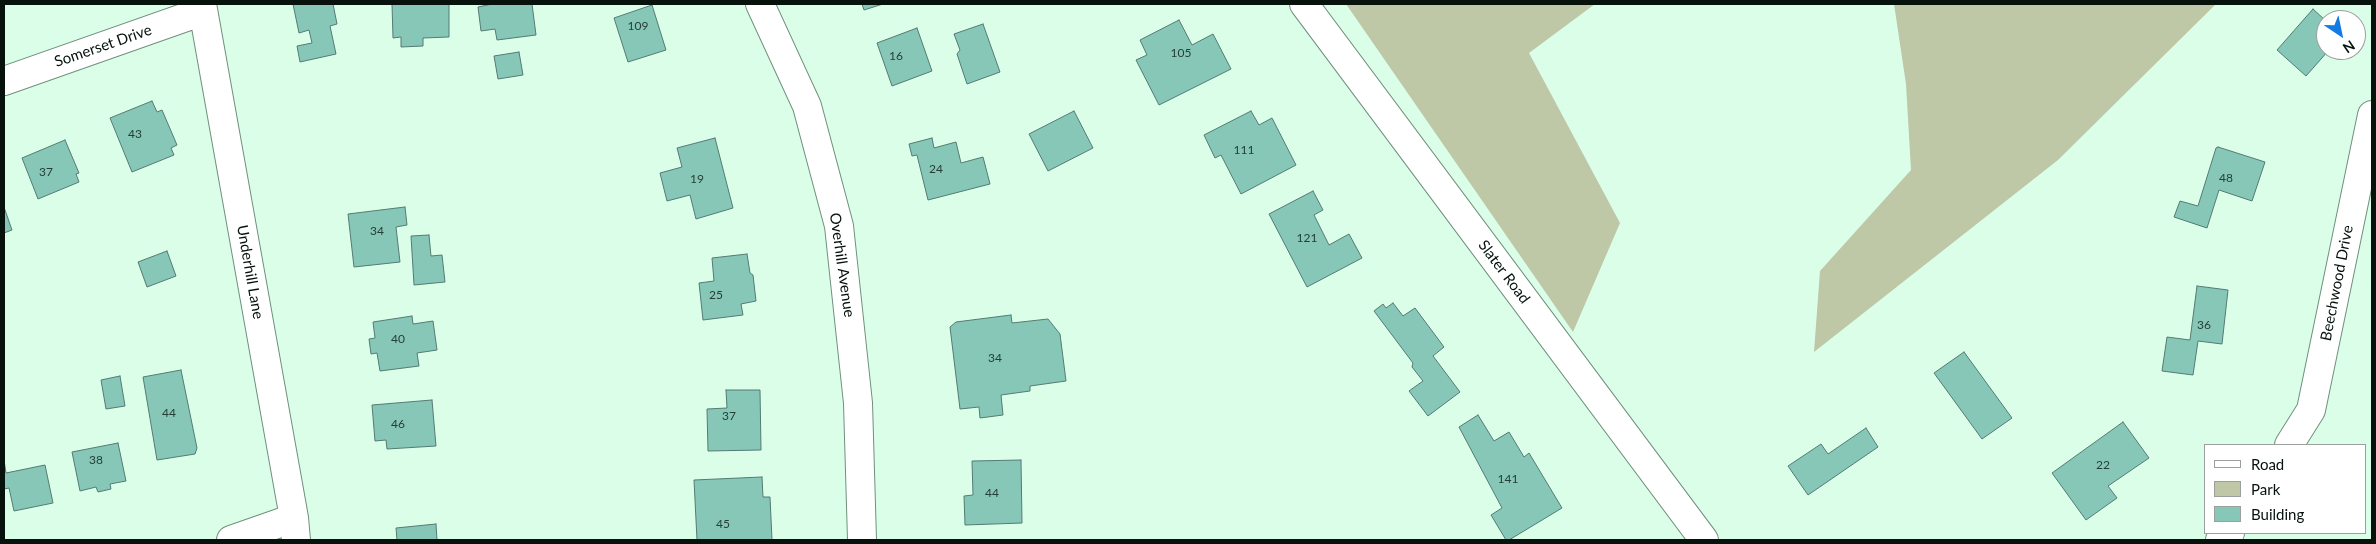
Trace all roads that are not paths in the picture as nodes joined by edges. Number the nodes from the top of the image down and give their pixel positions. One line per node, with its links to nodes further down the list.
1 (760, 4): 9 (street, Overhill Avenue)
2 (1304, 4): 10 (street, Slater Road)
3 (203, 7): 4 (street, Somerset Drive); 7 (street, Underhill Lane)
4 (4, 81)
5 (2372, 115): 6 (street, Beechwood Drive)
6 (2291, 444)
7 (295, 529): 8 (street)
8 (231, 540)
9 (862, 540)
10 (1704, 540)

